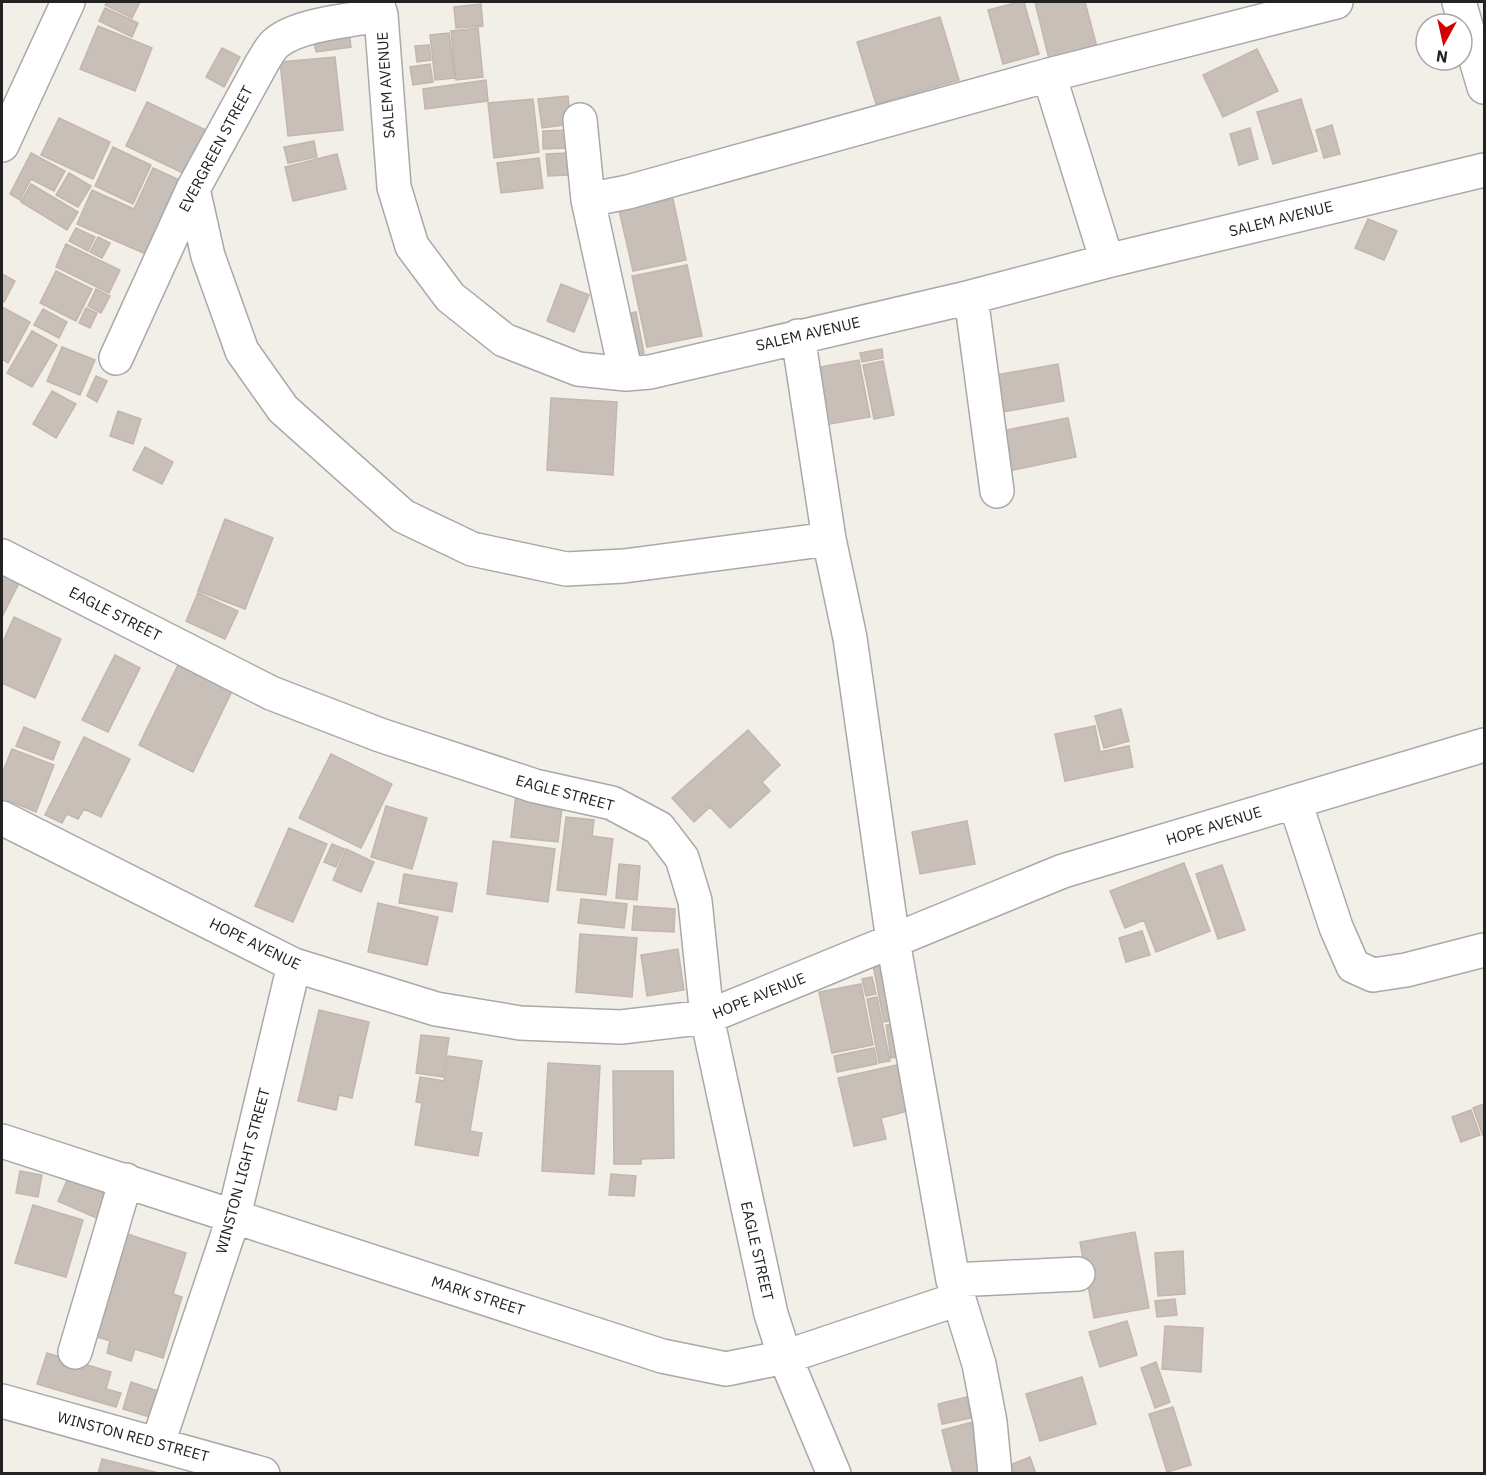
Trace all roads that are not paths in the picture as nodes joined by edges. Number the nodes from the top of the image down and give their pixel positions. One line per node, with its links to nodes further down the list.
1 (68, 2): 8 (street)
2 (1335, 2): 5 (street)
3 (1459, 2): 6 (street)
4 (379, 8): 10 (street, EVERGREEN STREET); 16 (street, SALEM AVENUE)
5 (1049, 75): 11 (street); 12 (street)
6 (1485, 87)
7 (580, 120): 11 (street)
8 (2, 145)
9 (1485, 170): 12 (street, SALEM AVENUE)
10 (193, 189): 15 (street, EVERGREEN STREET); 18 (street)
11 (588, 200): 16 (street)
12 (1107, 261): 13 (street, SALEM AVENUE)
13 (971, 297): 14 (street, SALEM AVENUE); 17 (street)
14 (798, 336): 16 (street, SALEM AVENUE); 18 (street)
15 (116, 358)
16 (626, 374)
17 (997, 491)
18 (829, 539): 23 (street)
19 (2, 556): 26 (street, EAGLE STREET)
20 (1485, 745): 21 (street, HOPE AVENUE)
21 (1294, 802): 23 (street, HOPE AVENUE); 24 (street)
22 (2, 818): 25 (street, HOPE AVENUE)
23 (893, 941): 26 (street, HOPE AVENUE); 31 (street)
24 (1485, 950)
25 (294, 965): 26 (street, HOPE AVENUE); 29 (street, WINSTON LIGHT STREET)
26 (707, 1017): 33 (street, EAGLE STREET)
27 (2, 1141): 28 (street, MARK STREET)
28 (126, 1180): 29 (street, MARK STREET); 32 (street)
29 (234, 1216): 33 (street, MARK STREET); 35 (street, WINSTON LIGHT STREET)
30 (1078, 1274): 31 (street, MARK STREET)
31 (955, 1289): 33 (street, MARK STREET); 38 (street)
32 (75, 1352)
33 (786, 1357): 37 (street, EAGLE STREET)
34 (2, 1401): 35 (street, WINSTON RED STREET)
35 (158, 1443): 36 (street, WINSTON RED STREET)
36 (263, 1473)
37 (834, 1473)
38 (995, 1473)

